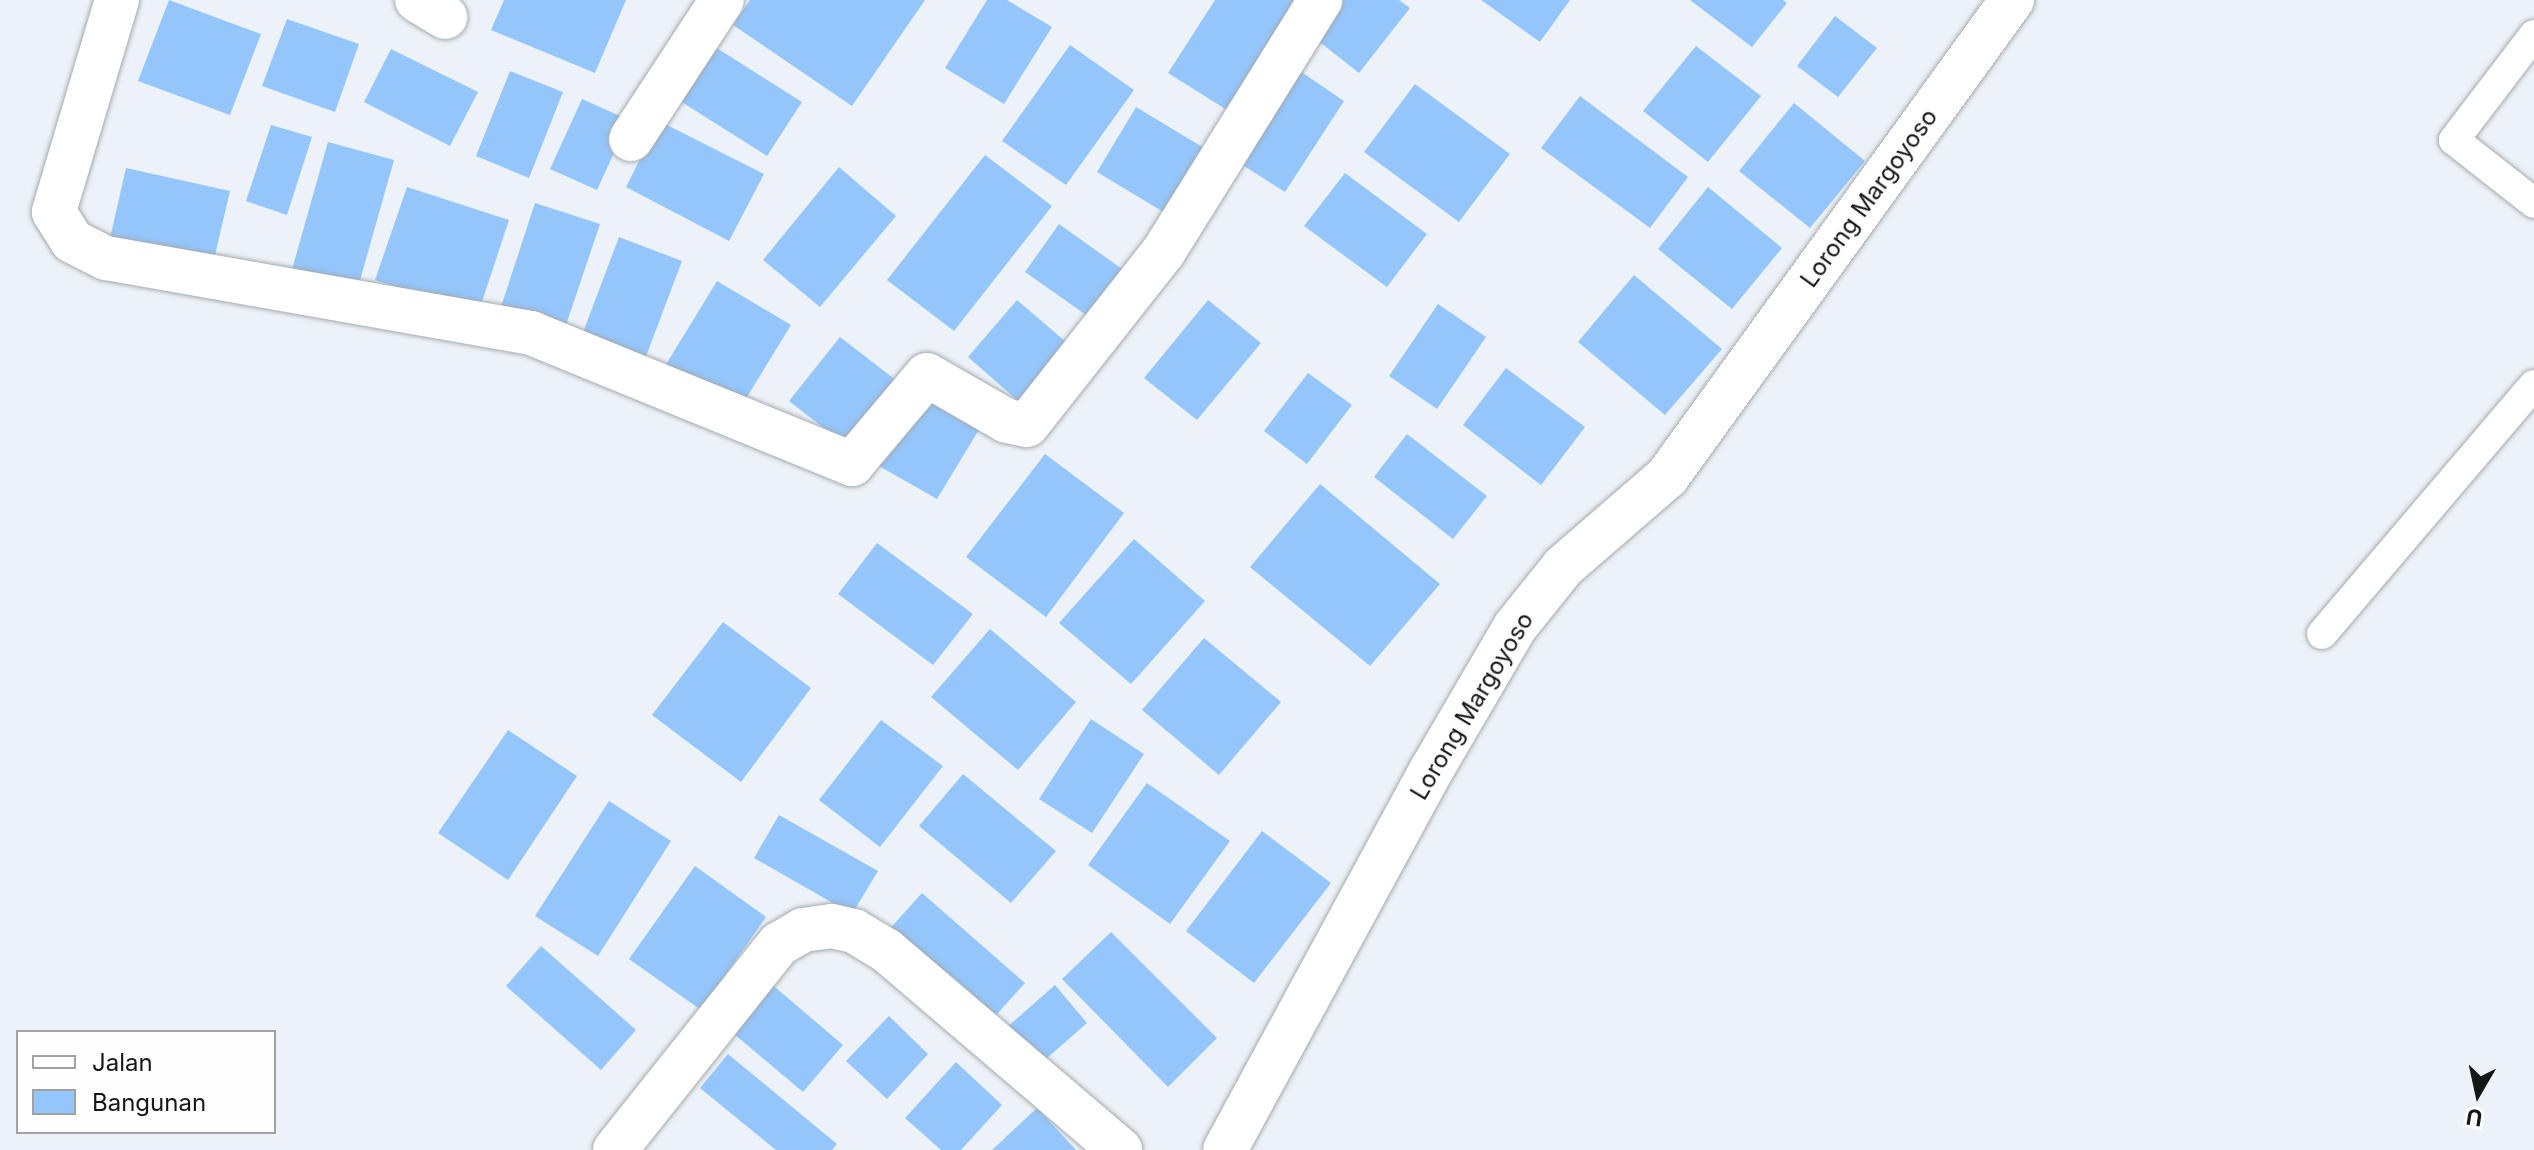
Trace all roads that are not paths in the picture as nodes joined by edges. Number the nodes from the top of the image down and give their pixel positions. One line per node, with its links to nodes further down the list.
1 (117, 0): 3 (street)
2 (722, 0): 6 (street)
3 (1320, 0)
4 (2012, 0): 12 (street, Lorong Margoyoso)
5 (2534, 35): 7 (lane)
6 (631, 139)
7 (2534, 203)
8 (2534, 385): 9 (lane)
9 (2322, 634)
10 (615, 1150): 11 (street)
11 (1120, 1150)
12 (1225, 1150)

